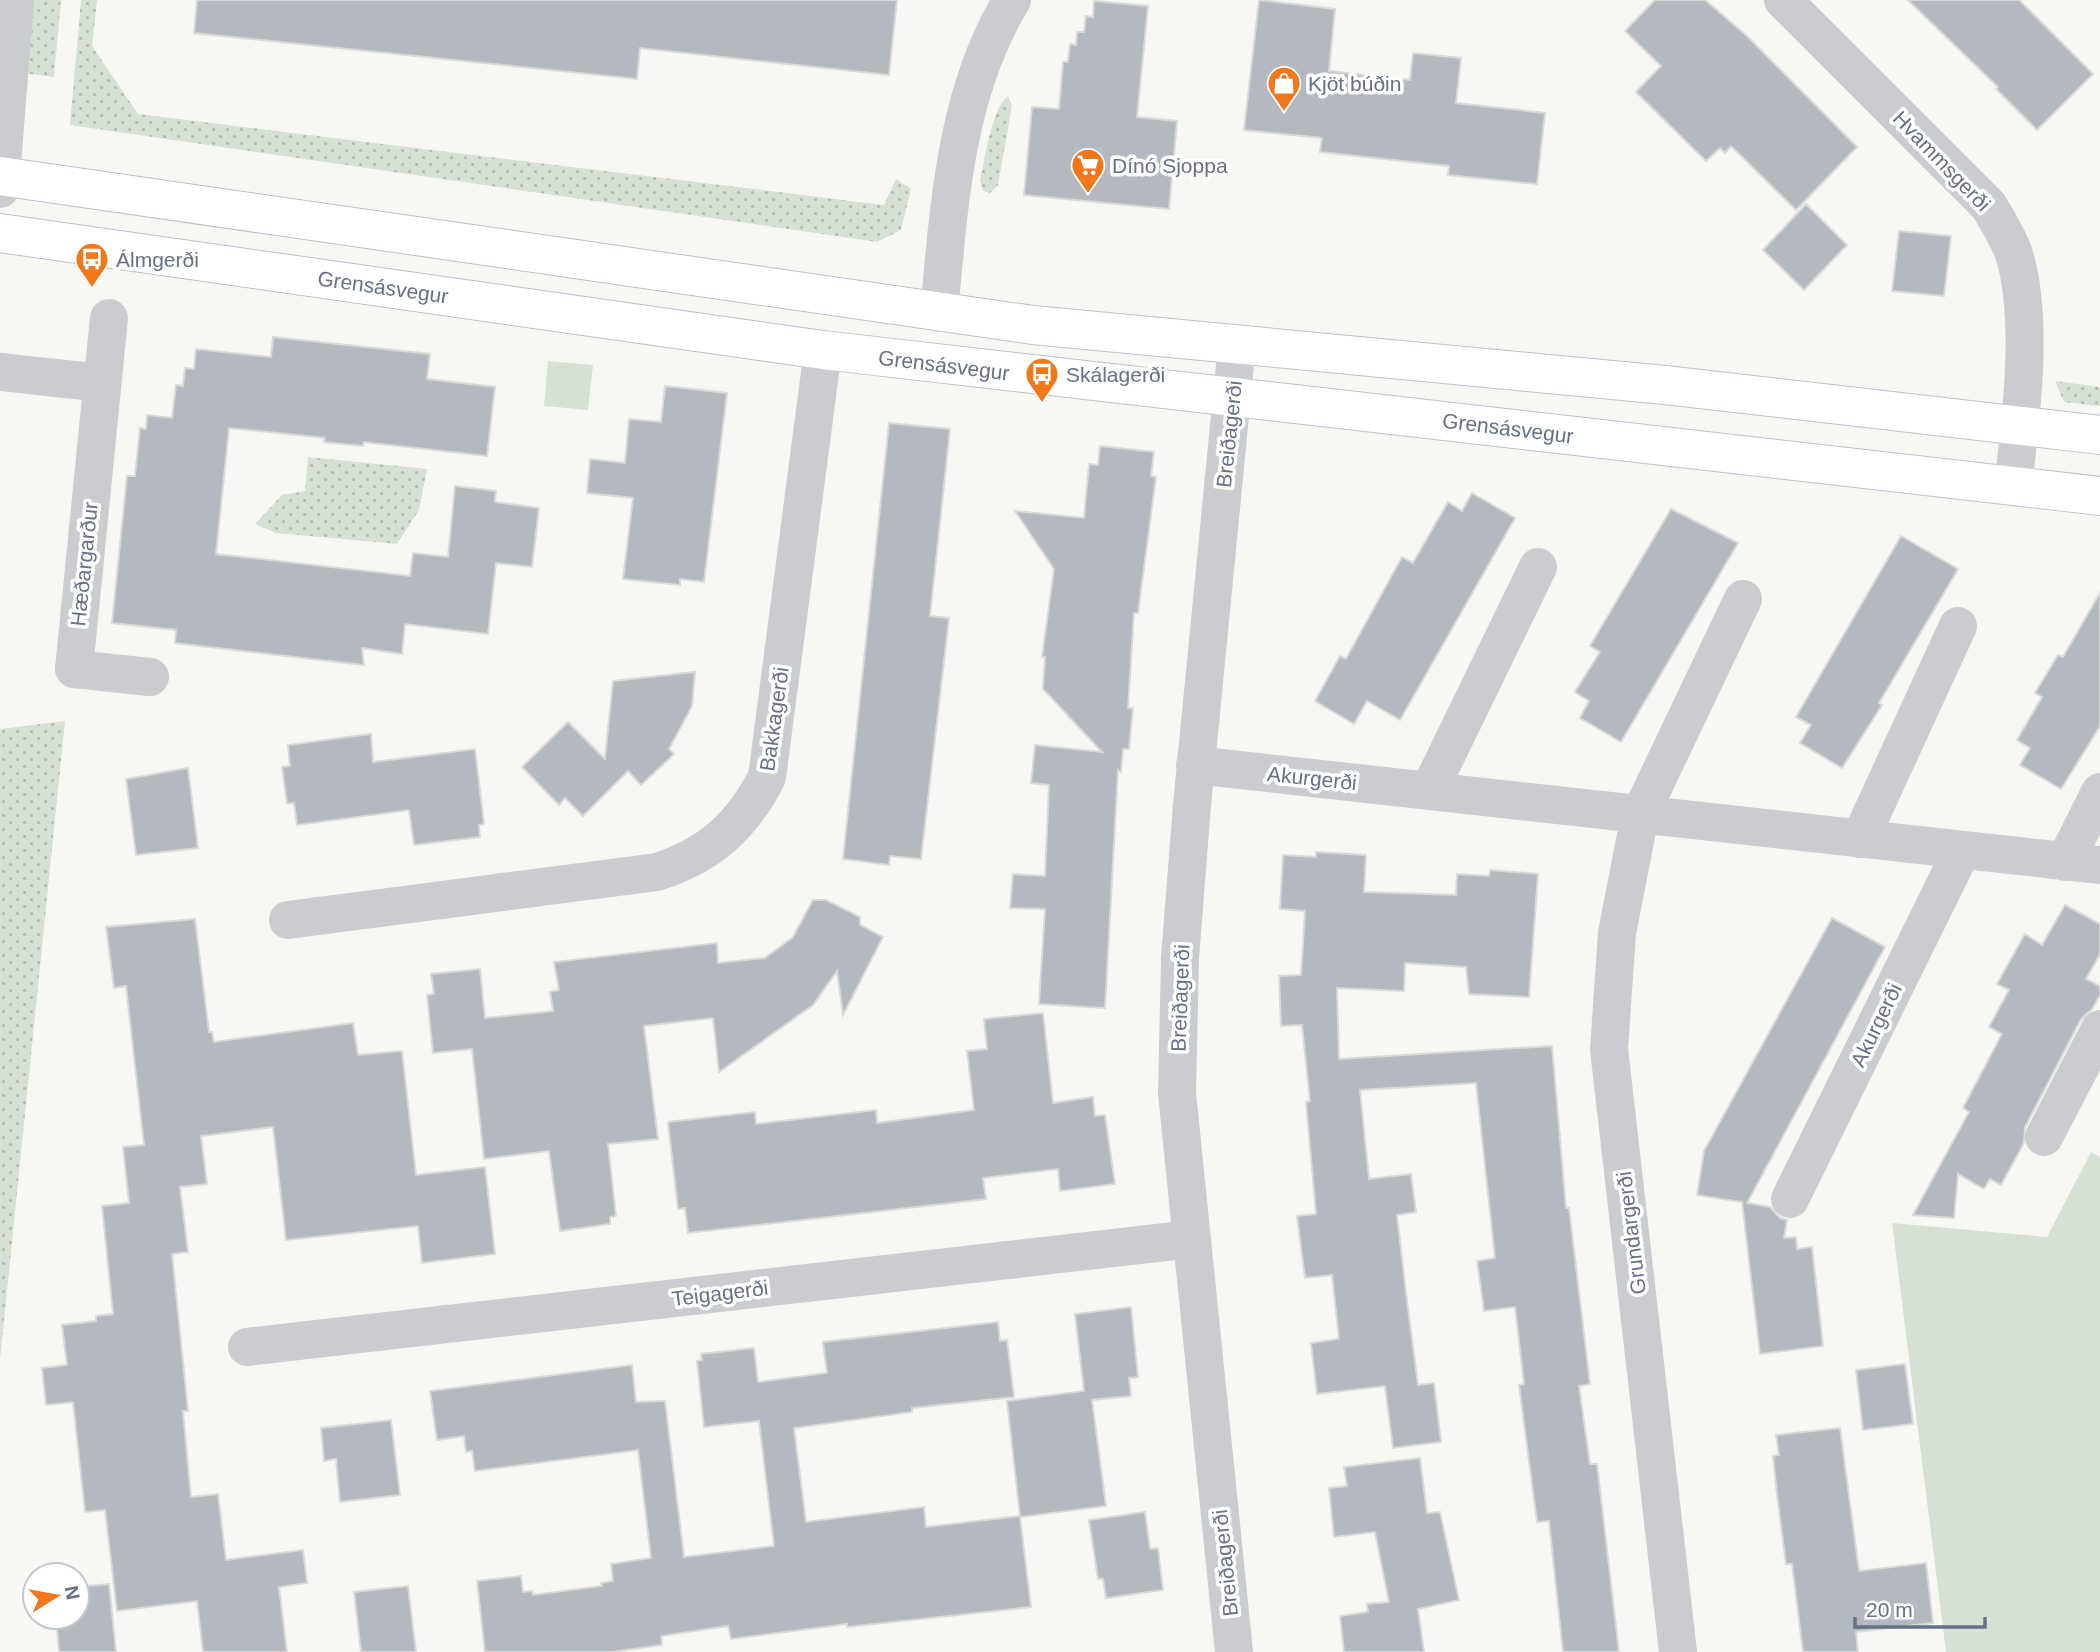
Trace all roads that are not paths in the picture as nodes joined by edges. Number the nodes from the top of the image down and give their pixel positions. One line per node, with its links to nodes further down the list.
1 (15, 0): 4 (street)
2 (1012, 0): 6 (street)
3 (1783, 0): 13 (street, Hvammsgerði)
4 (0, 181): 6 (main road)
5 (0, 233): 9 (main road, Grensásvegur)
6 (939, 313): 8 (main road)
7 (109, 318): 11 (street, Hæðargarður)
8 (1237, 344): 12 (street, Breiðagerði); 13 (main road)
9 (823, 350): 12 (main road, Grensásvegur); 28 (street, Bakkagerði)
10 (0, 372): 11 (street)
11 (102, 383): 20 (street, Hæðargarður)
12 (1233, 396): 15 (main road, Grensásvegur); 21 (street, Breiðagerði)
13 (2020, 425): 14 (main road); 15 (street, Hvammsgerði)
14 (2100, 435)
15 (2013, 486): 16 (main road, Grensásvegur)
16 (2100, 496)
17 (1538, 566): 22 (street)
18 (1743, 599): 24 (street)
19 (1958, 626): 25 (street)
20 (150, 677)
21 (1195, 765): 22 (street, Akurgerði); 32 (street, Breiðagerði)
22 (1429, 791): 24 (street, Akurgerði)
23 (2100, 792): 27 (street, Akurgerði)
24 (1640, 815): 25 (street, Akurgerði); 36 (street, Grundargerði)
25 (1860, 839): 26 (street, Akurgerði)
26 (1962, 850): 27 (street, Akurgerði); 31 (street, Akurgerði)
27 (2083, 864)
28 (288, 920)
29 (2100, 1030): 30 (street)
30 (2044, 1137)
31 (1790, 1199)
32 (1192, 1239): 33 (street, Teigagerði); 35 (street, Breiðagerði)
33 (247, 1347)
34 (1228, 1652): 35 (street)
35 (1234, 1652)
36 (1678, 1652)

